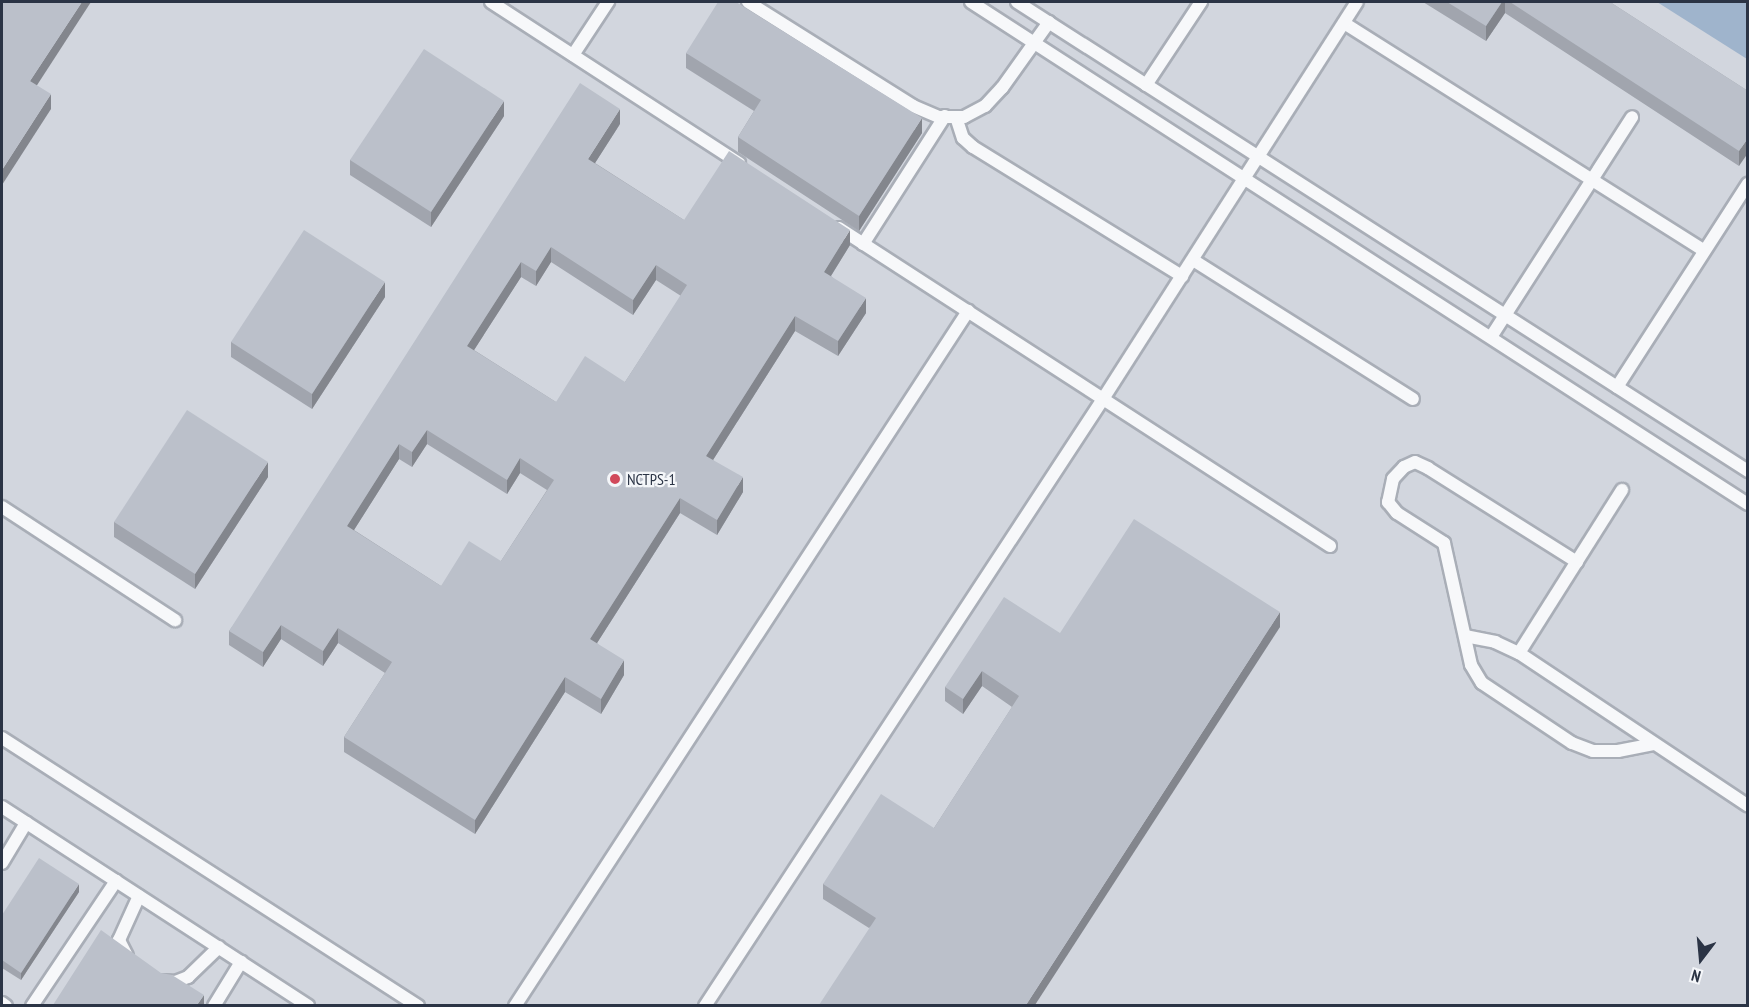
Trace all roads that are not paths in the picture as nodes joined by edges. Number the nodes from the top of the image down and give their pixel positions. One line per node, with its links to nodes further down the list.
1 (490, 2): 11 (lane)
2 (608, 2): 11 (lane)
3 (748, 2): 13 (lane)
4 (971, 2): 10 (lane)
5 (1017, 2): 8 (lane)
6 (1201, 2): 12 (lane)
7 (1357, 2): 9 (lane)
8 (1049, 22): 10 (lane); 12 (lane)
9 (1344, 23): 15 (lane); 18 (lane)
10 (1035, 43): 13 (lane); 17 (lane)
11 (573, 55): 16 (lane)
12 (1146, 85): 15 (lane)
13 (951, 117): 21 (lane); 24 (lane)
14 (1632, 117): 18 (lane)
15 (1259, 157): 17 (lane); 26 (lane)
16 (753, 172)
17 (1246, 178): 23 (lane); 27 (lane)
18 (1591, 180): 22 (lane); 26 (lane)
19 (1748, 184): 22 (lane)
20 (823, 218): 21 (lane)
21 (863, 244): 25 (lane)
22 (1704, 251): 28 (lane)
23 (1193, 260): 24 (lane); 30 (lane)
24 (1182, 276): 29 (lane)
25 (968, 311): 29 (lane); 58 (lane)
26 (1504, 315): 27 (lane); 28 (lane)
27 (1491, 337): 33 (lane)
28 (1617, 387): 31 (lane)
29 (1103, 399): 35 (lane); 59 (lane)
30 (1413, 399)
31 (1748, 471)
32 (1622, 490): 36 (lane)
33 (1748, 504)
34 (2, 507): 37 (lane)
35 (1330, 546)
36 (1576, 562): 38 (lane); 39 (lane)
37 (175, 620)
38 (1465, 636): 39 (lane); 41 (lane)
39 (1519, 653): 41 (lane)
40 (2, 738): 57 (lane)
41 (1653, 744): 42 (lane)
42 (1748, 806)
43 (2, 807): 44 (lane)
44 (26, 823): 45 (lane); 46 (lane)
45 (2, 863)
46 (116, 881): 47 (lane); 54 (lane)
47 (139, 896): 48 (lane); 50 (lane)
48 (219, 947): 49 (lane); 51 (lane)
49 (241, 962): 55 (lane); 56 (lane)
50 (138, 964)
51 (156, 975)
52 (2, 1003): 53 (lane)
53 (6, 1005)
54 (32, 1005)
55 (214, 1005)
56 (308, 1005)
57 (418, 1005)
58 (515, 1005)
59 (705, 1005)

